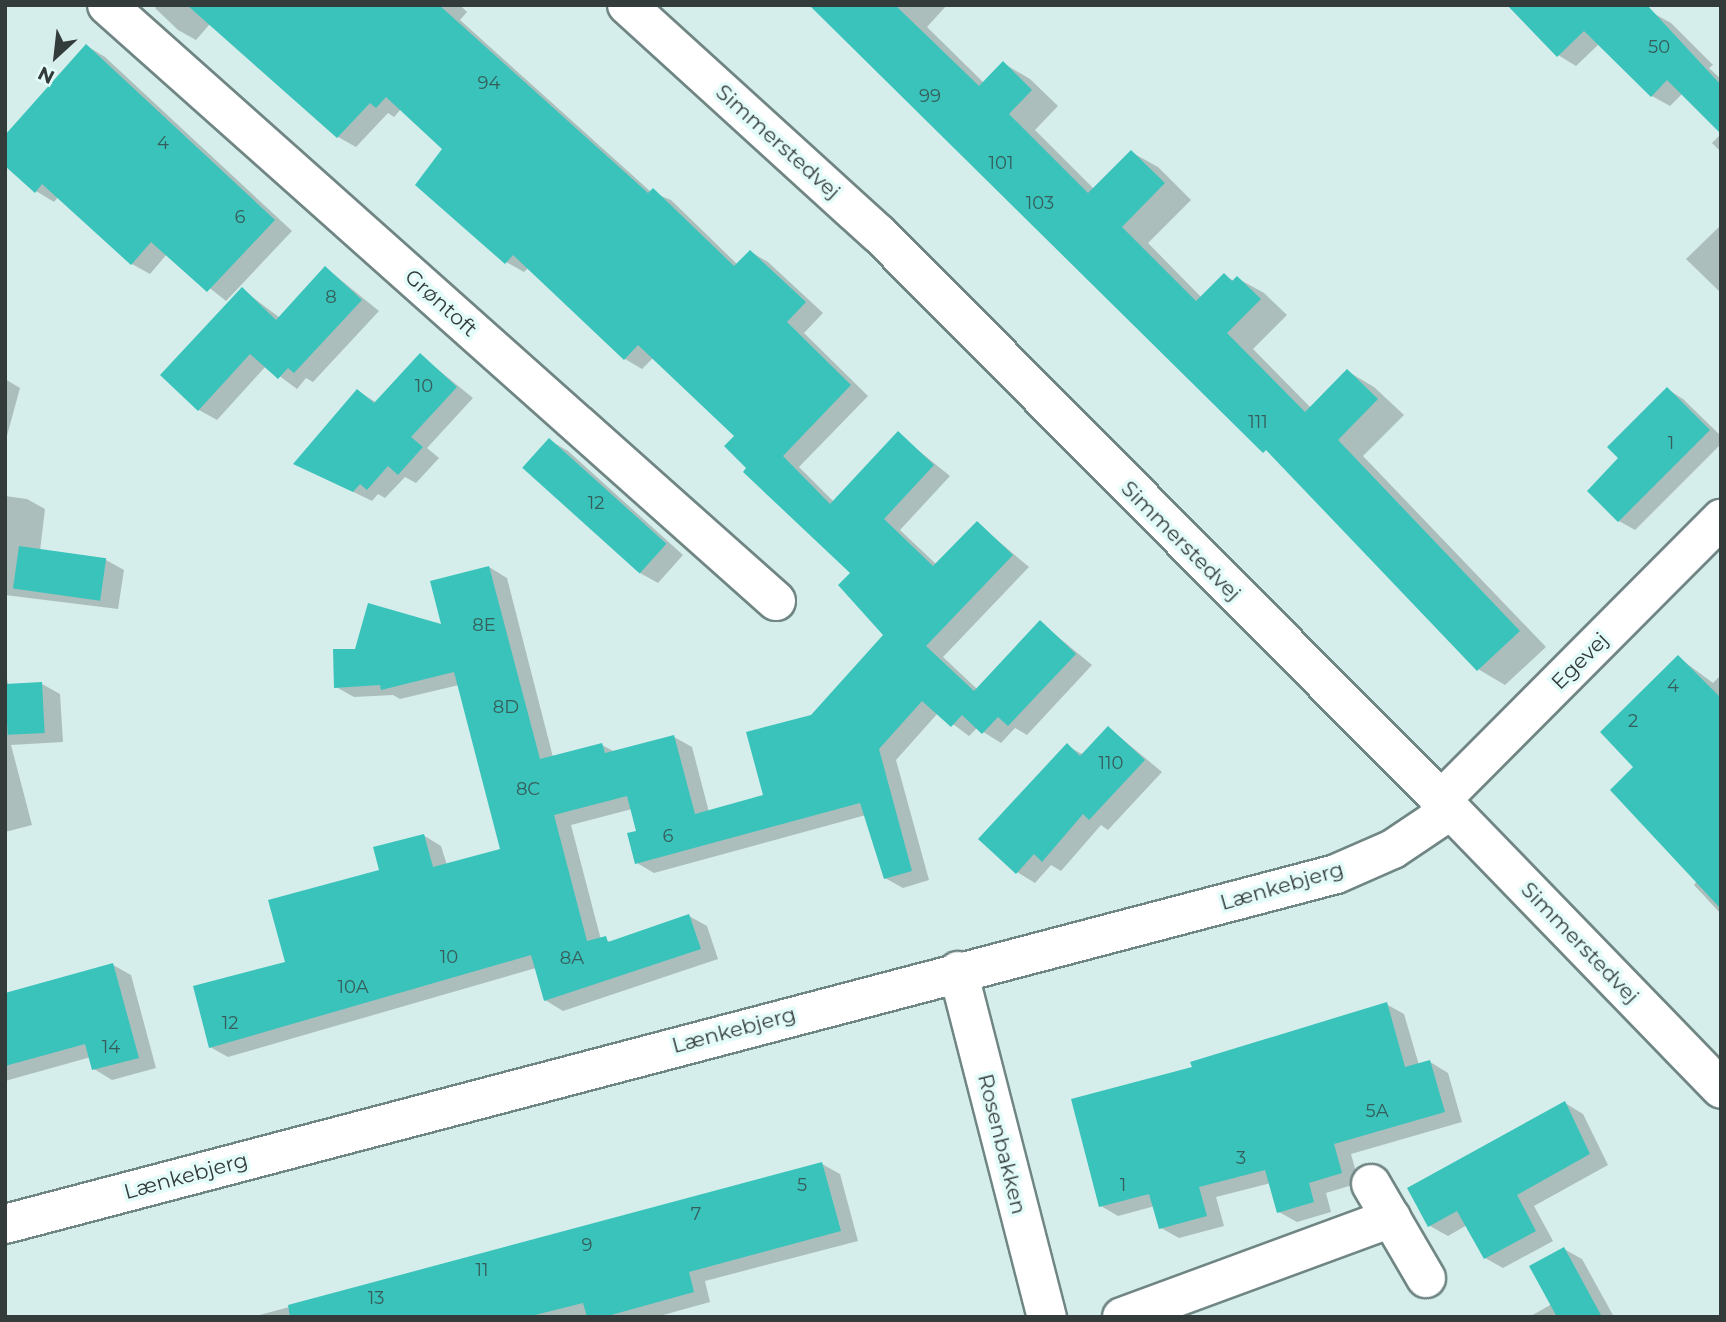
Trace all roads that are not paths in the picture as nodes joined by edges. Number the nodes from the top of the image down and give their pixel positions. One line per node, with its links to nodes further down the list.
1 (107, 5): 4 (street, Grøntoft)
2 (627, 5): 5 (street, Simmerstedvej)
3 (1721, 519): 5 (street, Egevej)
4 (776, 601)
5 (1445, 806): 6 (street, Lænkebjerg); 7 (street, Simmerstedvej)
6 (958, 971): 10 (street, Lænkebjerg); 12 (street, Rosenbakken)
7 (1721, 1089)
8 (1371, 1184): 9 (street)
9 (1391, 1218): 11 (street); 13 (street)
10 (5, 1224)
11 (1426, 1278)
12 (1047, 1317)
13 (1122, 1317)

